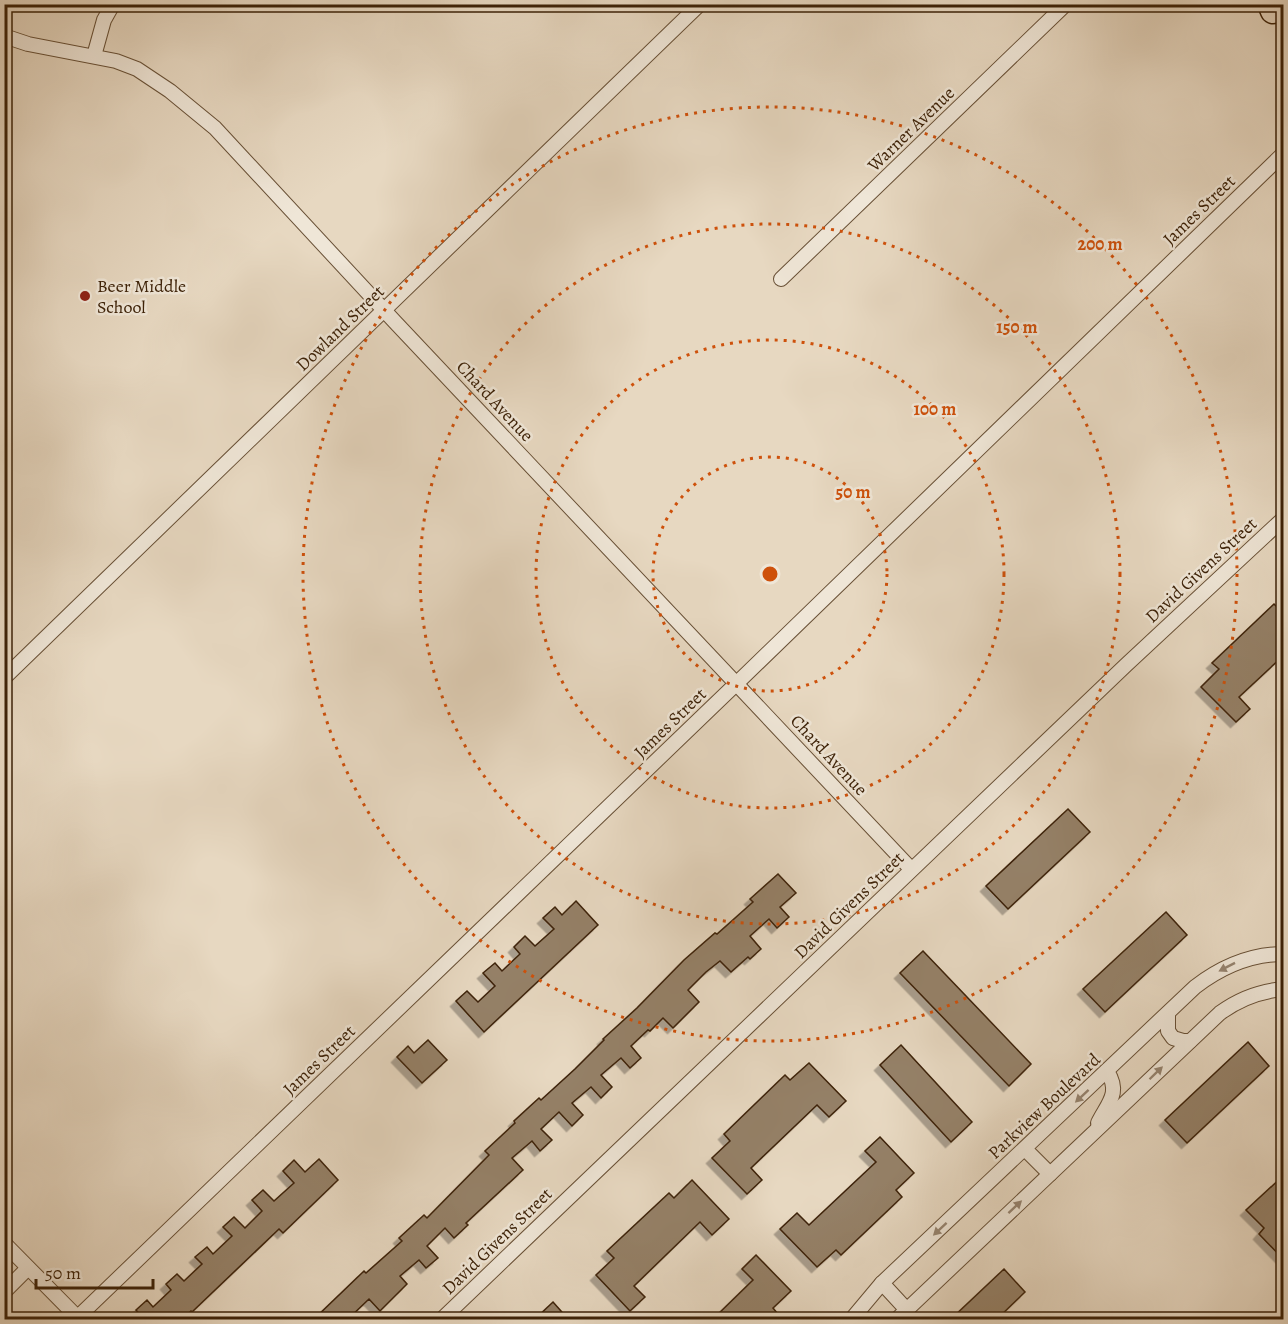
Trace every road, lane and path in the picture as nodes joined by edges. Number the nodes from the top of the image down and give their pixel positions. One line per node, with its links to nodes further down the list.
1 (113, 4): 5 (street)
2 (700, 4): 8 (street, Dowland Street)
3 (1066, 4): 7 (street, Warner Avenue)
4 (4, 36): 5 (street, Chard Avenue)
5 (94, 56): 8 (street, Chard Avenue)
6 (1284, 153): 11 (street, James Street)
7 (781, 279)
8 (385, 310): 10 (street, Dowland Street); 11 (street, Chard Avenue)
9 (1284, 518): 12 (street, David Givens Street)
10 (4, 678)
11 (737, 683): 12 (street, Chard Avenue); 26 (street, James Street)
12 (911, 869): 27 (street, David Givens Street)
13 (1284, 954): 15 (street, Parkview Boulevard, one-way to 15)
14 (1284, 989): 16 (street)
15 (1168, 1014): 16 (street); 17 (street, Parkview Boulevard)
16 (1190, 1041): 18 (street, one-way to 16)
17 (1107, 1071): 18 (street); 19 (street, Parkview Boulevard, one-way to 19)
18 (1093, 1133): 20 (street)
19 (1025, 1149): 20 (street); 23 (street, Parkview Boulevard, one-way to 23)
20 (1050, 1174): 25 (street, one-way to 20)
21 (4, 1243): 22 (street)
22 (28, 1268): 24 (street); 26 (street)
23 (882, 1283): 25 (street); 28 (street, Parkview Boulevard)
24 (4, 1292)
25 (906, 1309): 29 (street)
26 (79, 1318)
27 (441, 1320)
28 (851, 1320)
29 (896, 1320)

